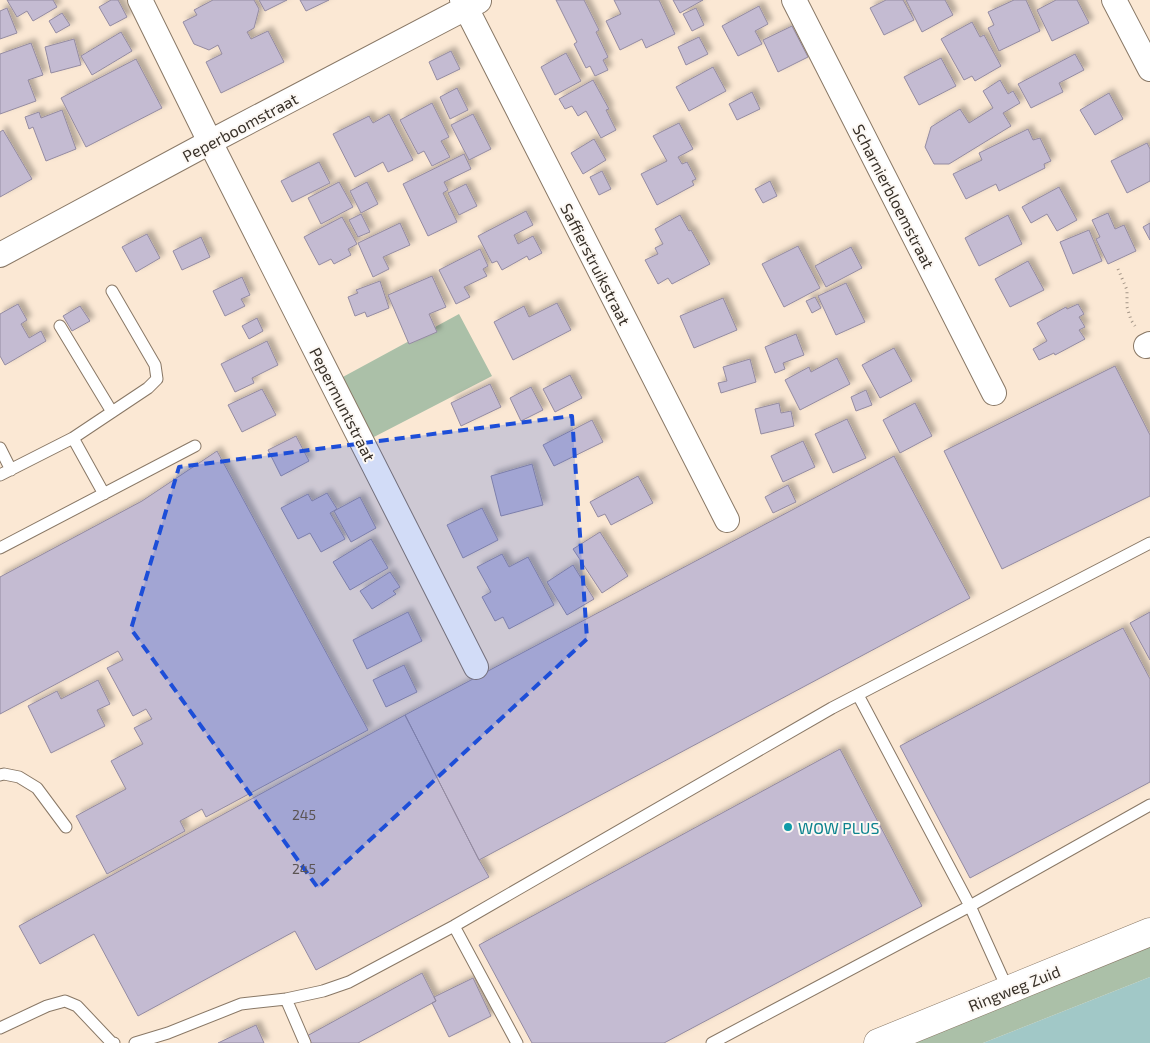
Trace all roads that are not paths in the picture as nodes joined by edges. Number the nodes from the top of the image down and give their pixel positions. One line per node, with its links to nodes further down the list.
1 (140, 0): 6 (street, Pepermuntstraat)
2 (794, 0): 10 (street, Scharnierbloemstraat)
3 (1114, 0): 5 (street)
4 (470, 3): 6 (street, Peperboomstraat); 18 (street, Saffierstruikstraat)
5 (1150, 69)
6 (210, 142): 7 (street, Peperboomstraat); 21 (street, Pepermuntstraat)
7 (0, 255)
8 (112, 291): 11 (lane)
9 (60, 326): 11 (lane)
10 (994, 393)
11 (112, 412): 12 (lane)
12 (73, 438): 15 (lane); 17 (lane)
13 (195, 446): 17 (lane)
14 (0, 448): 15 (lane)
15 (11, 470): 16 (lane)
16 (0, 475)
17 (104, 494): 20 (lane)
18 (727, 520)
19 (1150, 543): 22 (lane)
20 (0, 548)
21 (476, 667)
22 (858, 695): 26 (lane); 27 (lane)
23 (0, 775): 25 (lane)
24 (1149, 807): 26 (lane)
25 (66, 827)
26 (970, 906): 29 (lane); 36 (lane)
27 (454, 926): 30 (lane); 35 (lane)
28 (1150, 932): 29 (street, Ringweg Zuid)
29 (1008, 990): 37 (street, Ringweg Zuid)
30 (286, 998): 33 (lane); 34 (lane)
31 (0, 1028): 32 (lane)
32 (114, 1043)
33 (134, 1043)
34 (305, 1043)
35 (517, 1043)
36 (712, 1043)
37 (878, 1043)

